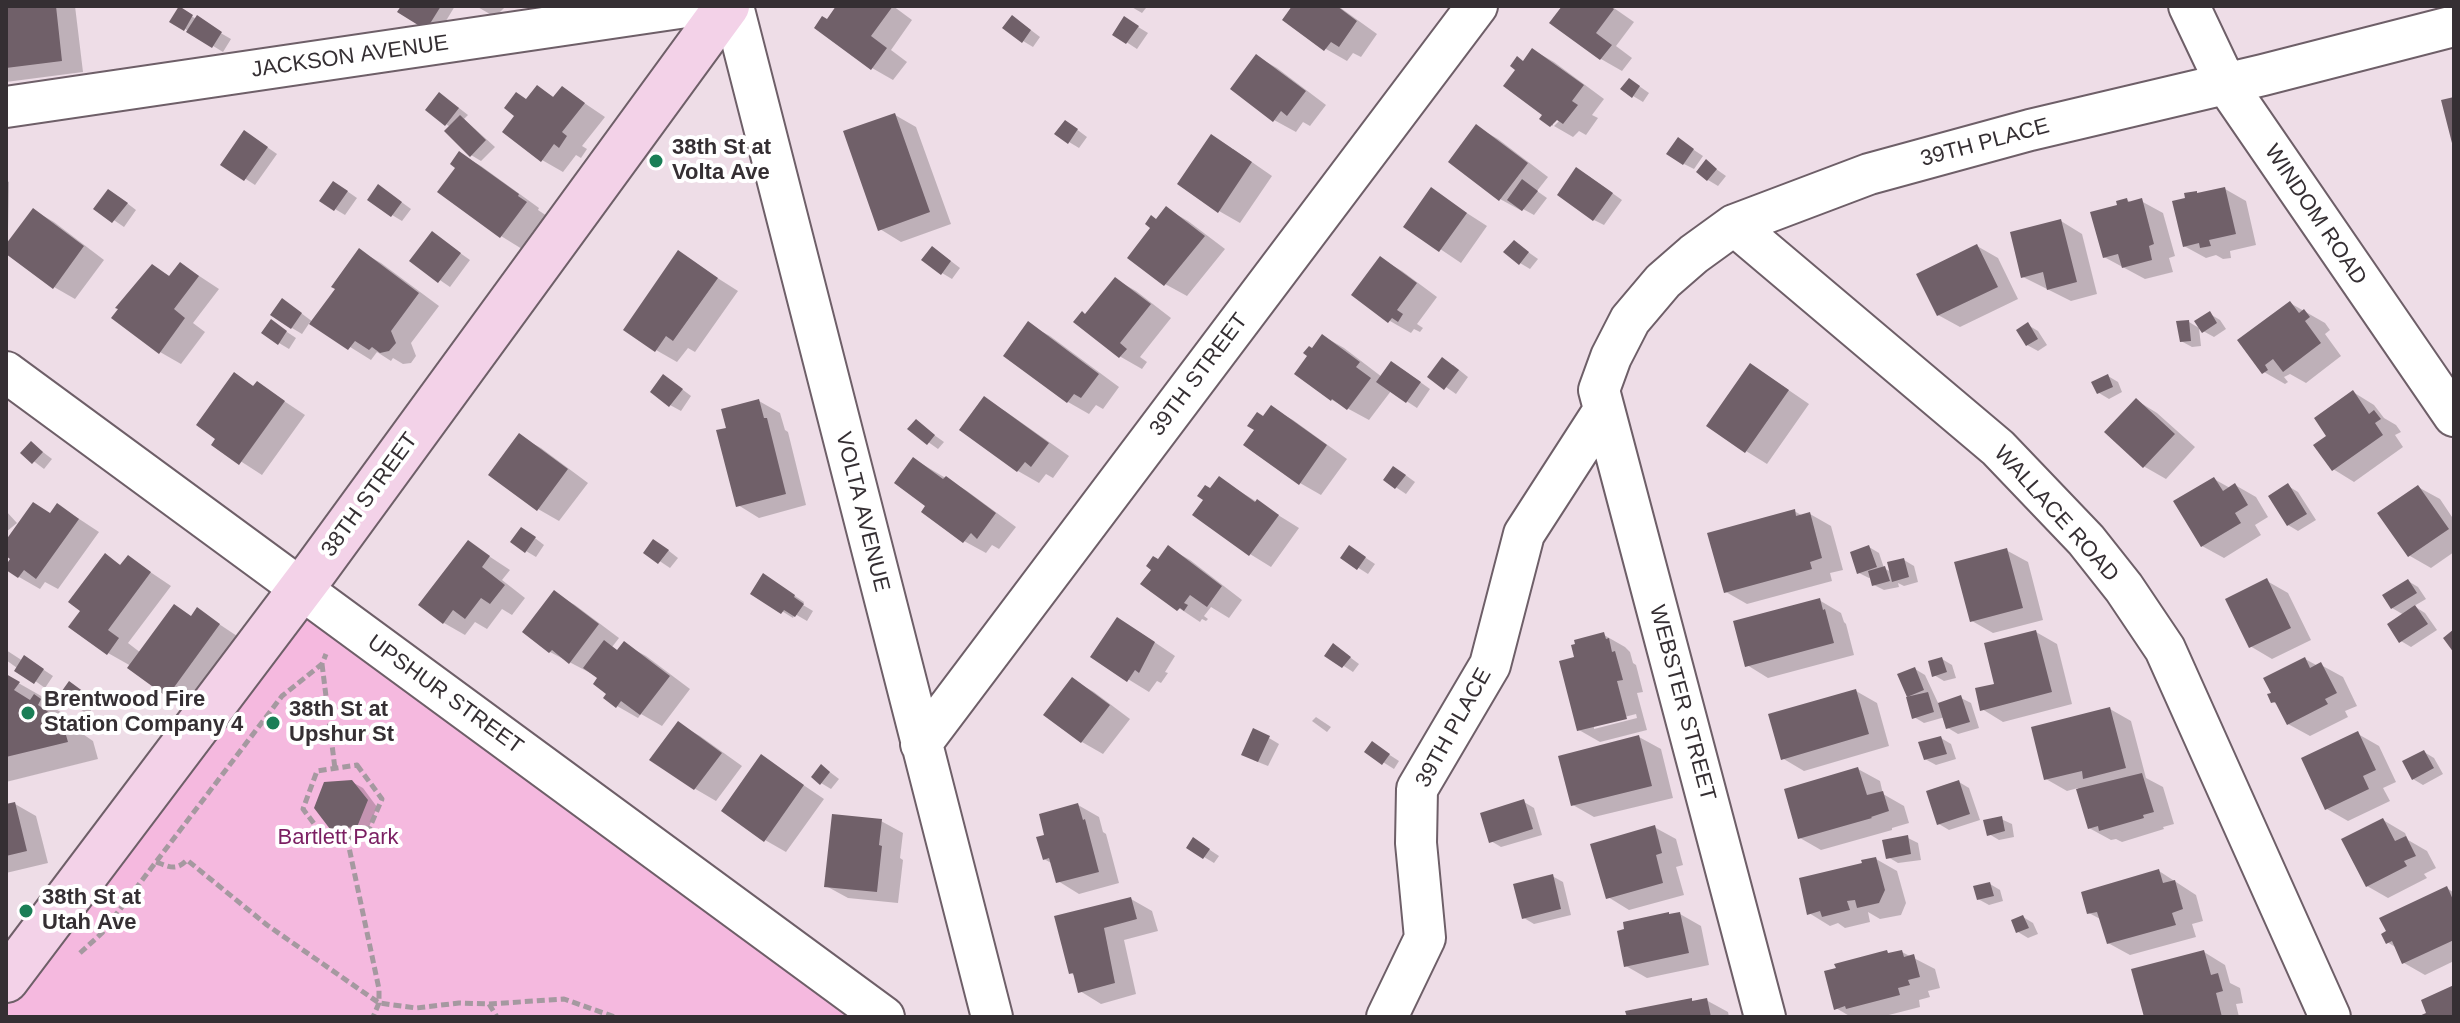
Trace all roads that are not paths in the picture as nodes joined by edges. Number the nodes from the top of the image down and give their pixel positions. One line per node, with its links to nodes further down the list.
1 (693, 6): 7 (street, JACKSON AVENUE)
2 (730, 6): 12 (main road, 38TH STREET); 13 (street, VOLTA AVENUE)
3 (1477, 6): 13 (street, 39TH STREET)
4 (2189, 6): 6 (street, WINDOM ROAD)
5 (2454, 26): 6 (street, 39TH PLACE)
6 (2226, 84): 8 (street, 39TH PLACE); 11 (street, WINDOM ROAD)
7 (6, 107)
8 (1734, 225): 10 (street, 39TH PLACE); 19 (street, WALLACE ROAD)
9 (6, 372): 12 (street, UPSHUR STREET)
10 (1601, 400): 17 (street, 39TH PLACE); 18 (street, WEBSTER STREET)
11 (2454, 416)
12 (301, 589): 14 (main road, 38TH STREET); 15 (street, UPSHUR STREET)
13 (921, 744): 16 (street, VOLTA AVENUE)
14 (6, 980)
15 (884, 1017)
16 (992, 1017)
17 (1387, 1017)
18 (1765, 1017)
19 (2330, 1017)

